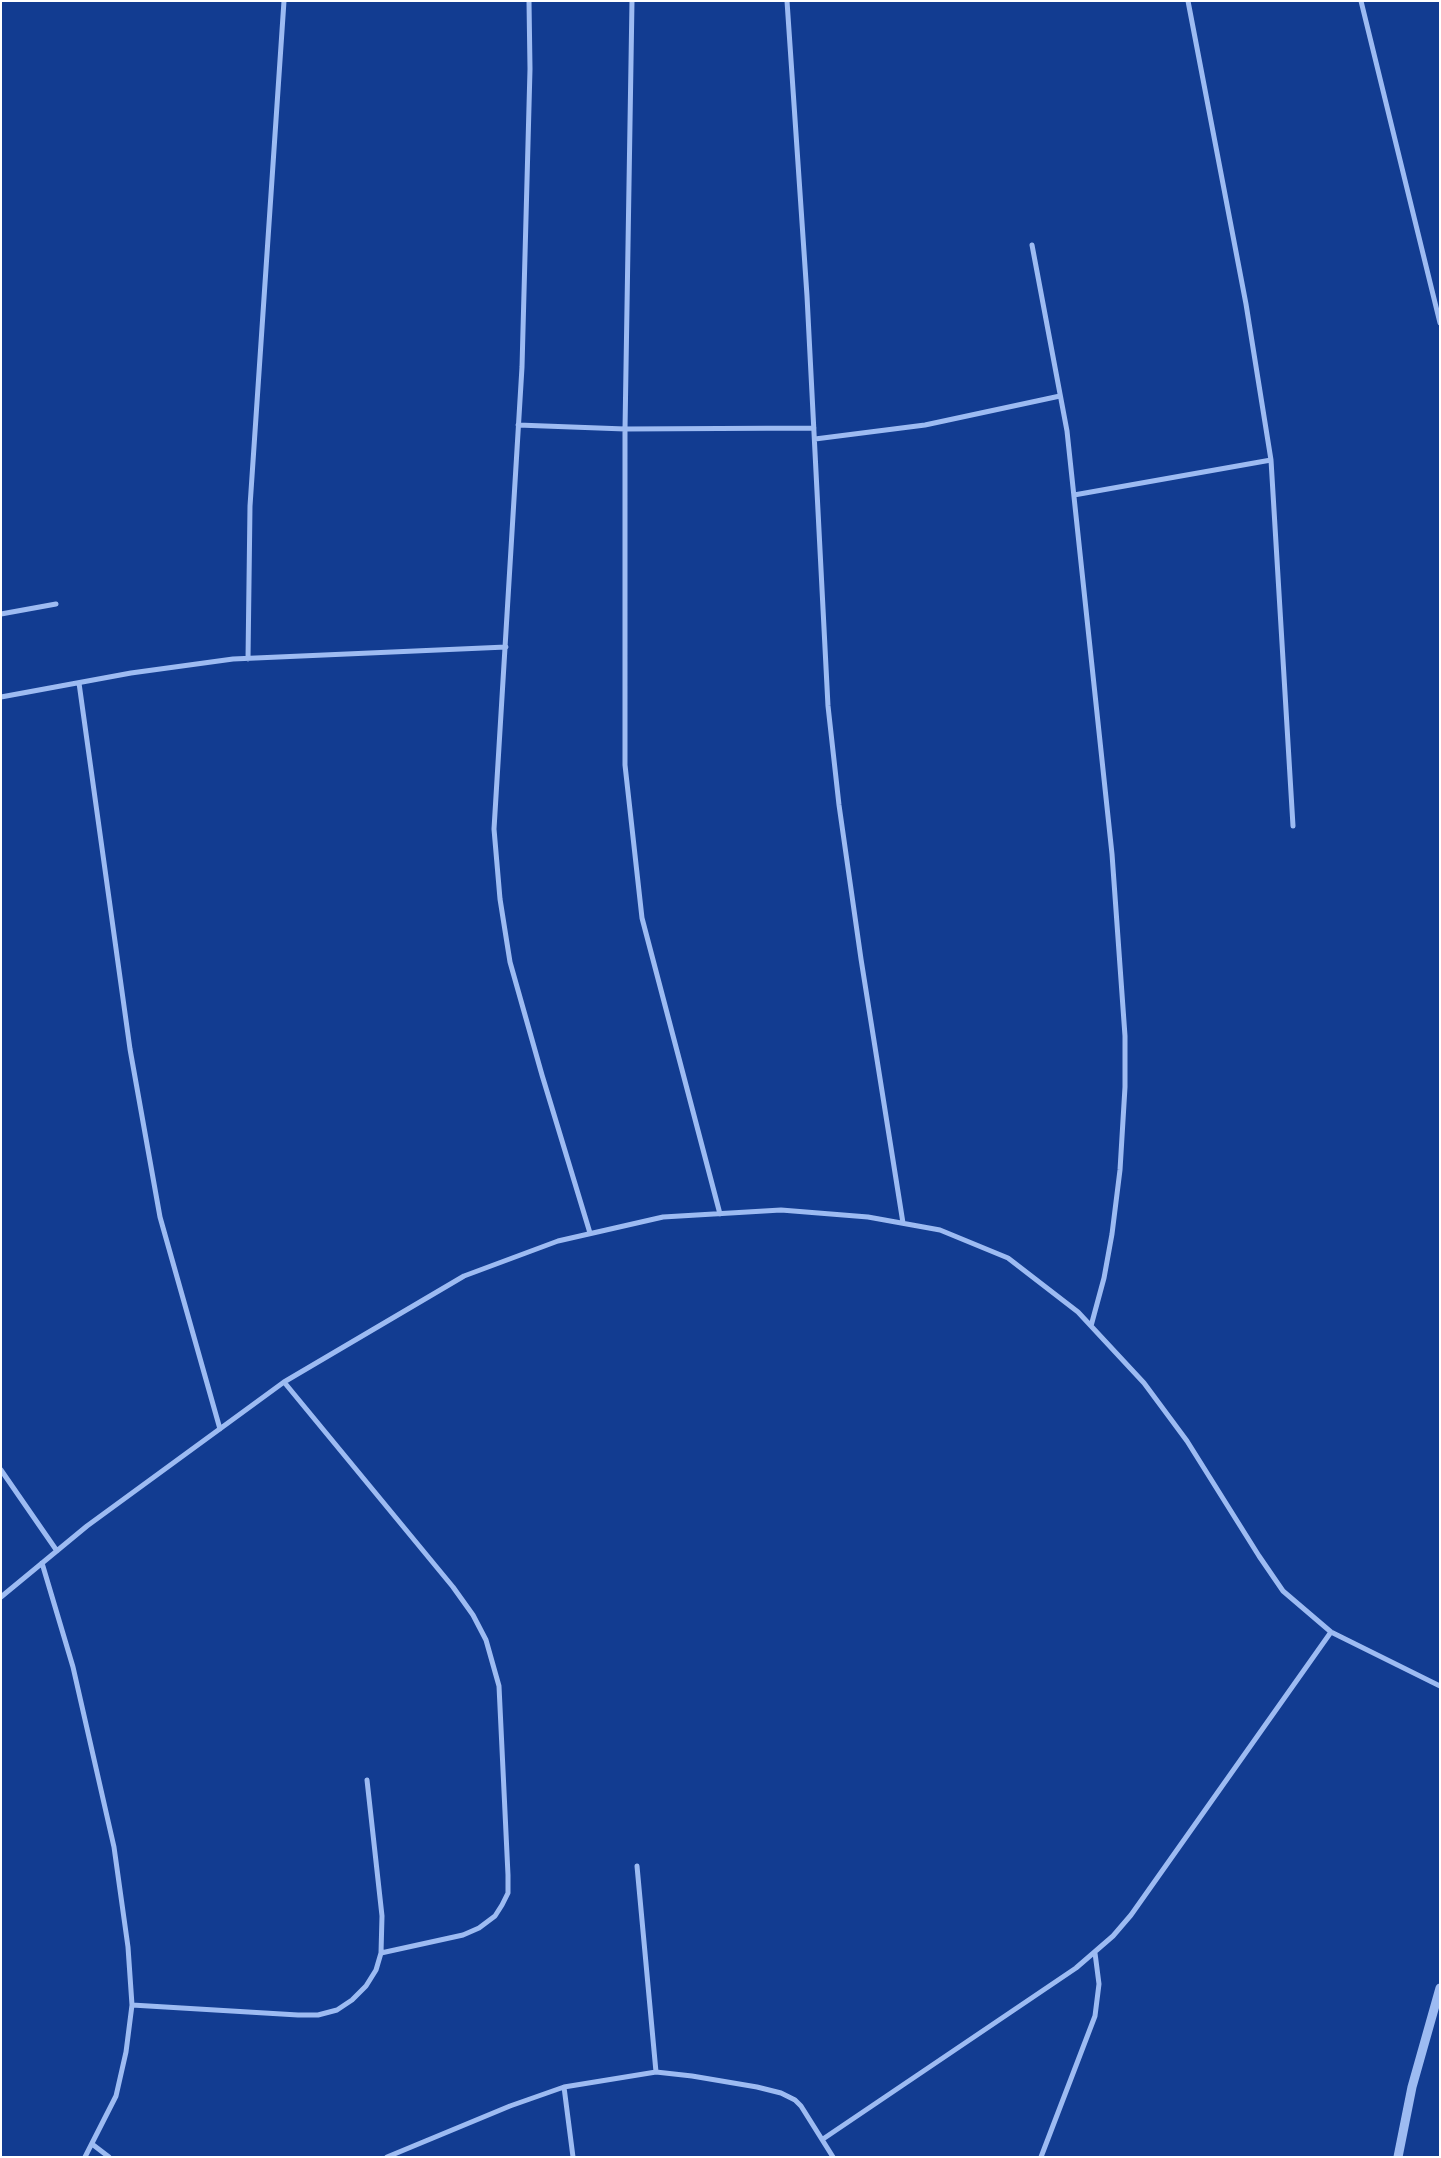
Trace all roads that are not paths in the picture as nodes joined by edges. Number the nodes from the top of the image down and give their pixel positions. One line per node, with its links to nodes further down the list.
1 (284, 1): 19 (street)
2 (528, 1): 10 (street)
3 (632, 1): 12 (street)
4 (786, 1): 11 (street)
5 (1188, 1): 14 (street)
6 (1361, 1): 8 (street)
7 (1032, 245): 9 (street)
8 (1440, 323)
9 (1060, 396): 13 (street); 15 (street)
10 (518, 425): 12 (street); 18 (street)
11 (814, 428): 12 (street); 13 (street)
12 (625, 429): 23 (street)
13 (815, 439): 24 (street)
14 (1271, 460): 15 (street); 22 (street)
15 (1074, 495): 26 (street)
16 (56, 604): 17 (street)
17 (1, 614)
18 (506, 647): 19 (street); 25 (street)
19 (248, 659): 20 (street)
20 (79, 683): 21 (street); 28 (street)
21 (1, 697)
22 (1293, 826)
23 (720, 1214): 24 (street); 25 (street)
24 (903, 1224): 26 (street)
25 (590, 1234): 27 (street)
26 (1091, 1326): 33 (street)
27 (284, 1382): 28 (street); 37 (street)
28 (220, 1430): 30 (street)
29 (1, 1470): 30 (street)
30 (57, 1551): 31 (street)
31 (42, 1564): 32 (street); 40 (street)
32 (1, 1597)
33 (1331, 1632): 34 (street); 38 (street)
34 (1440, 1686)
35 (367, 1780): 37 (street)
36 (637, 1866): 41 (street)
37 (381, 1953): 40 (street)
38 (1095, 1953): 43 (street); 50 (street)
39 (1440, 1988): 51 (street)
40 (132, 2005): 44 (street)
41 (656, 2072): 42 (street); 43 (street)
42 (564, 2087): 48 (street); 49 (street)
43 (823, 2139): 45 (street)
44 (92, 2144): 46 (street); 47 (street)
45 (832, 2156)
46 (85, 2157)
47 (109, 2157)
48 (387, 2157)
49 (573, 2157)
50 (1041, 2157)
51 (1398, 2157)

